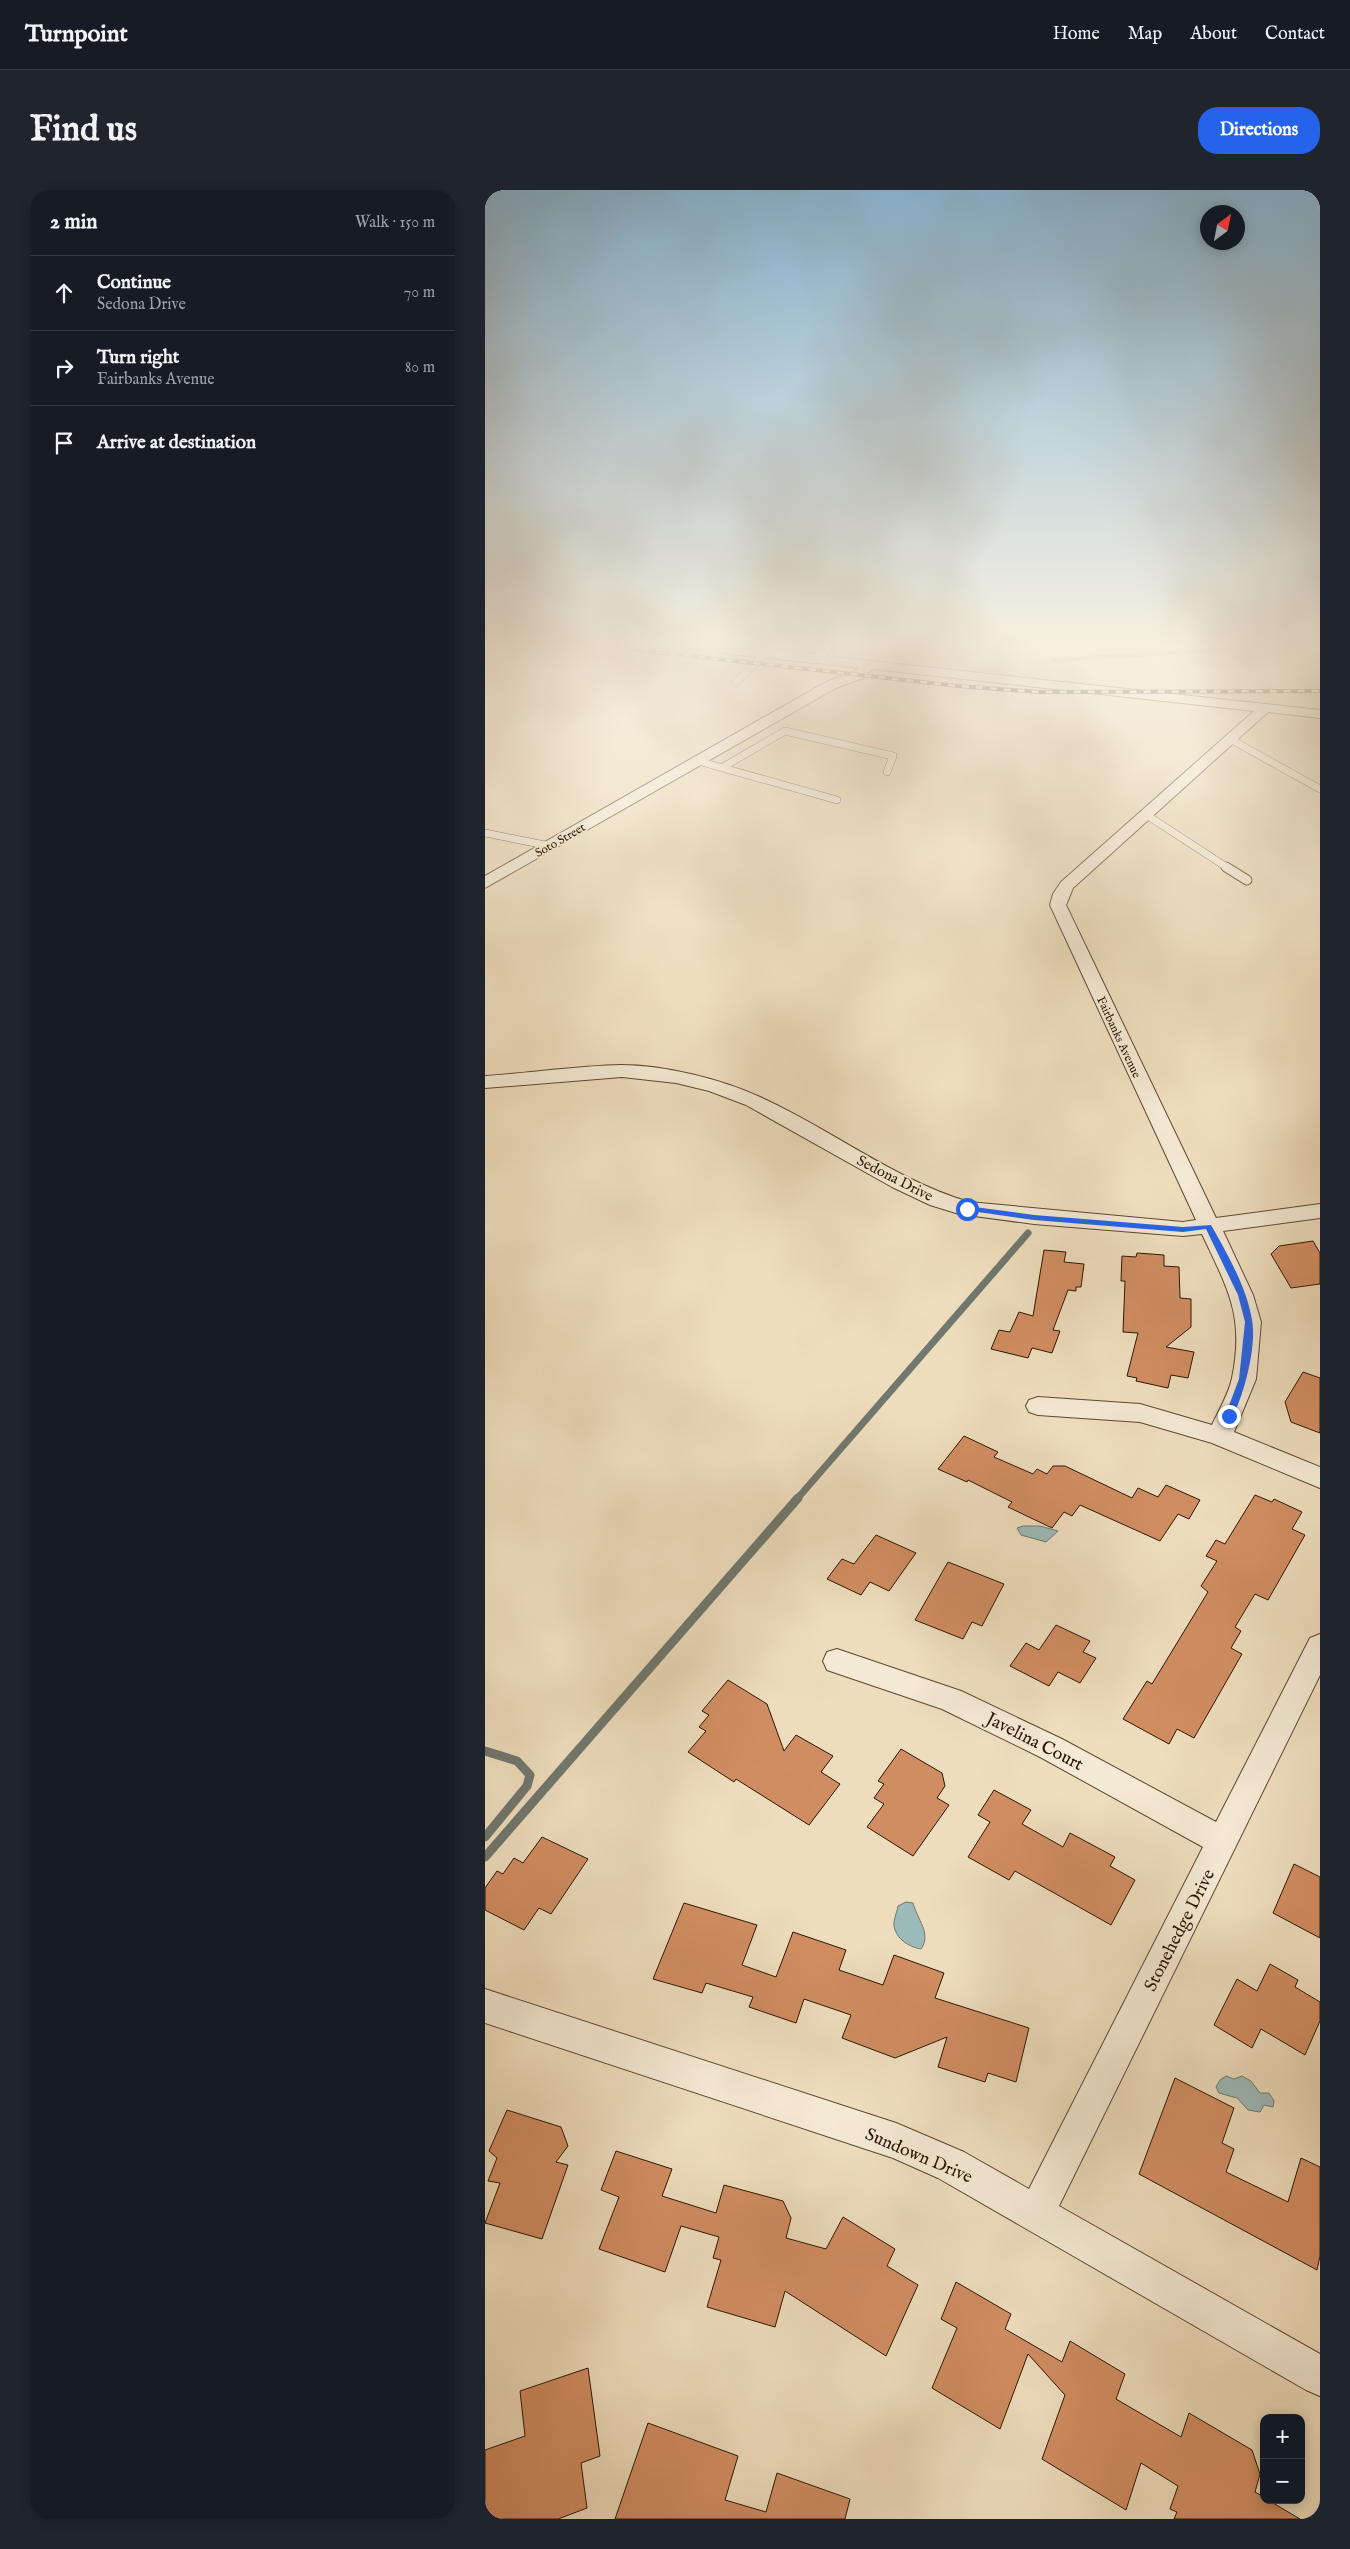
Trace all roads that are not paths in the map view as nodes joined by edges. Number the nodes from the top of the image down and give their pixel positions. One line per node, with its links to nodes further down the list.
1 (704, 758): 6 (street, Soto Street)
2 (739, 758): 7 (lane)
3 (892, 758): 8 (lane)
4 (1209, 758): 11 (street, Fairbanks Avenue)
5 (1264, 758): 9 (lane)
6 (698, 761): 7 (lane); 13 (street, Soto Street)
7 (723, 767): 10 (lane)
8 (887, 772)
9 (1320, 789)
10 (837, 800)
11 (1145, 814): 14 (lane); 18 (street, Fairbanks Avenue)
12 (485, 833): 13 (lane)
13 (550, 846): 15 (street, Soto Street)
14 (1247, 880)
15 (485, 883)
16 (485, 1082): 18 (street, Sedona Drive)
17 (1320, 1211): 18 (street, Sedona Drive)
18 (1208, 1226): 20 (street, Fairbanks Avenue)
19 (1038, 1406): 20 (street)
20 (1220, 1436): 21 (street)
21 (1320, 1478)
22 (1320, 1646): 24 (street, Stonehedge Drive)
23 (837, 1661): 24 (street, Javelina Court)
24 (1223, 1842): 26 (street, Stonehedge Drive)
25 (485, 2006): 26 (street, Sundown Drive)
26 (1036, 2213): 27 (street, Sundown Drive)
27 (1320, 2376)

